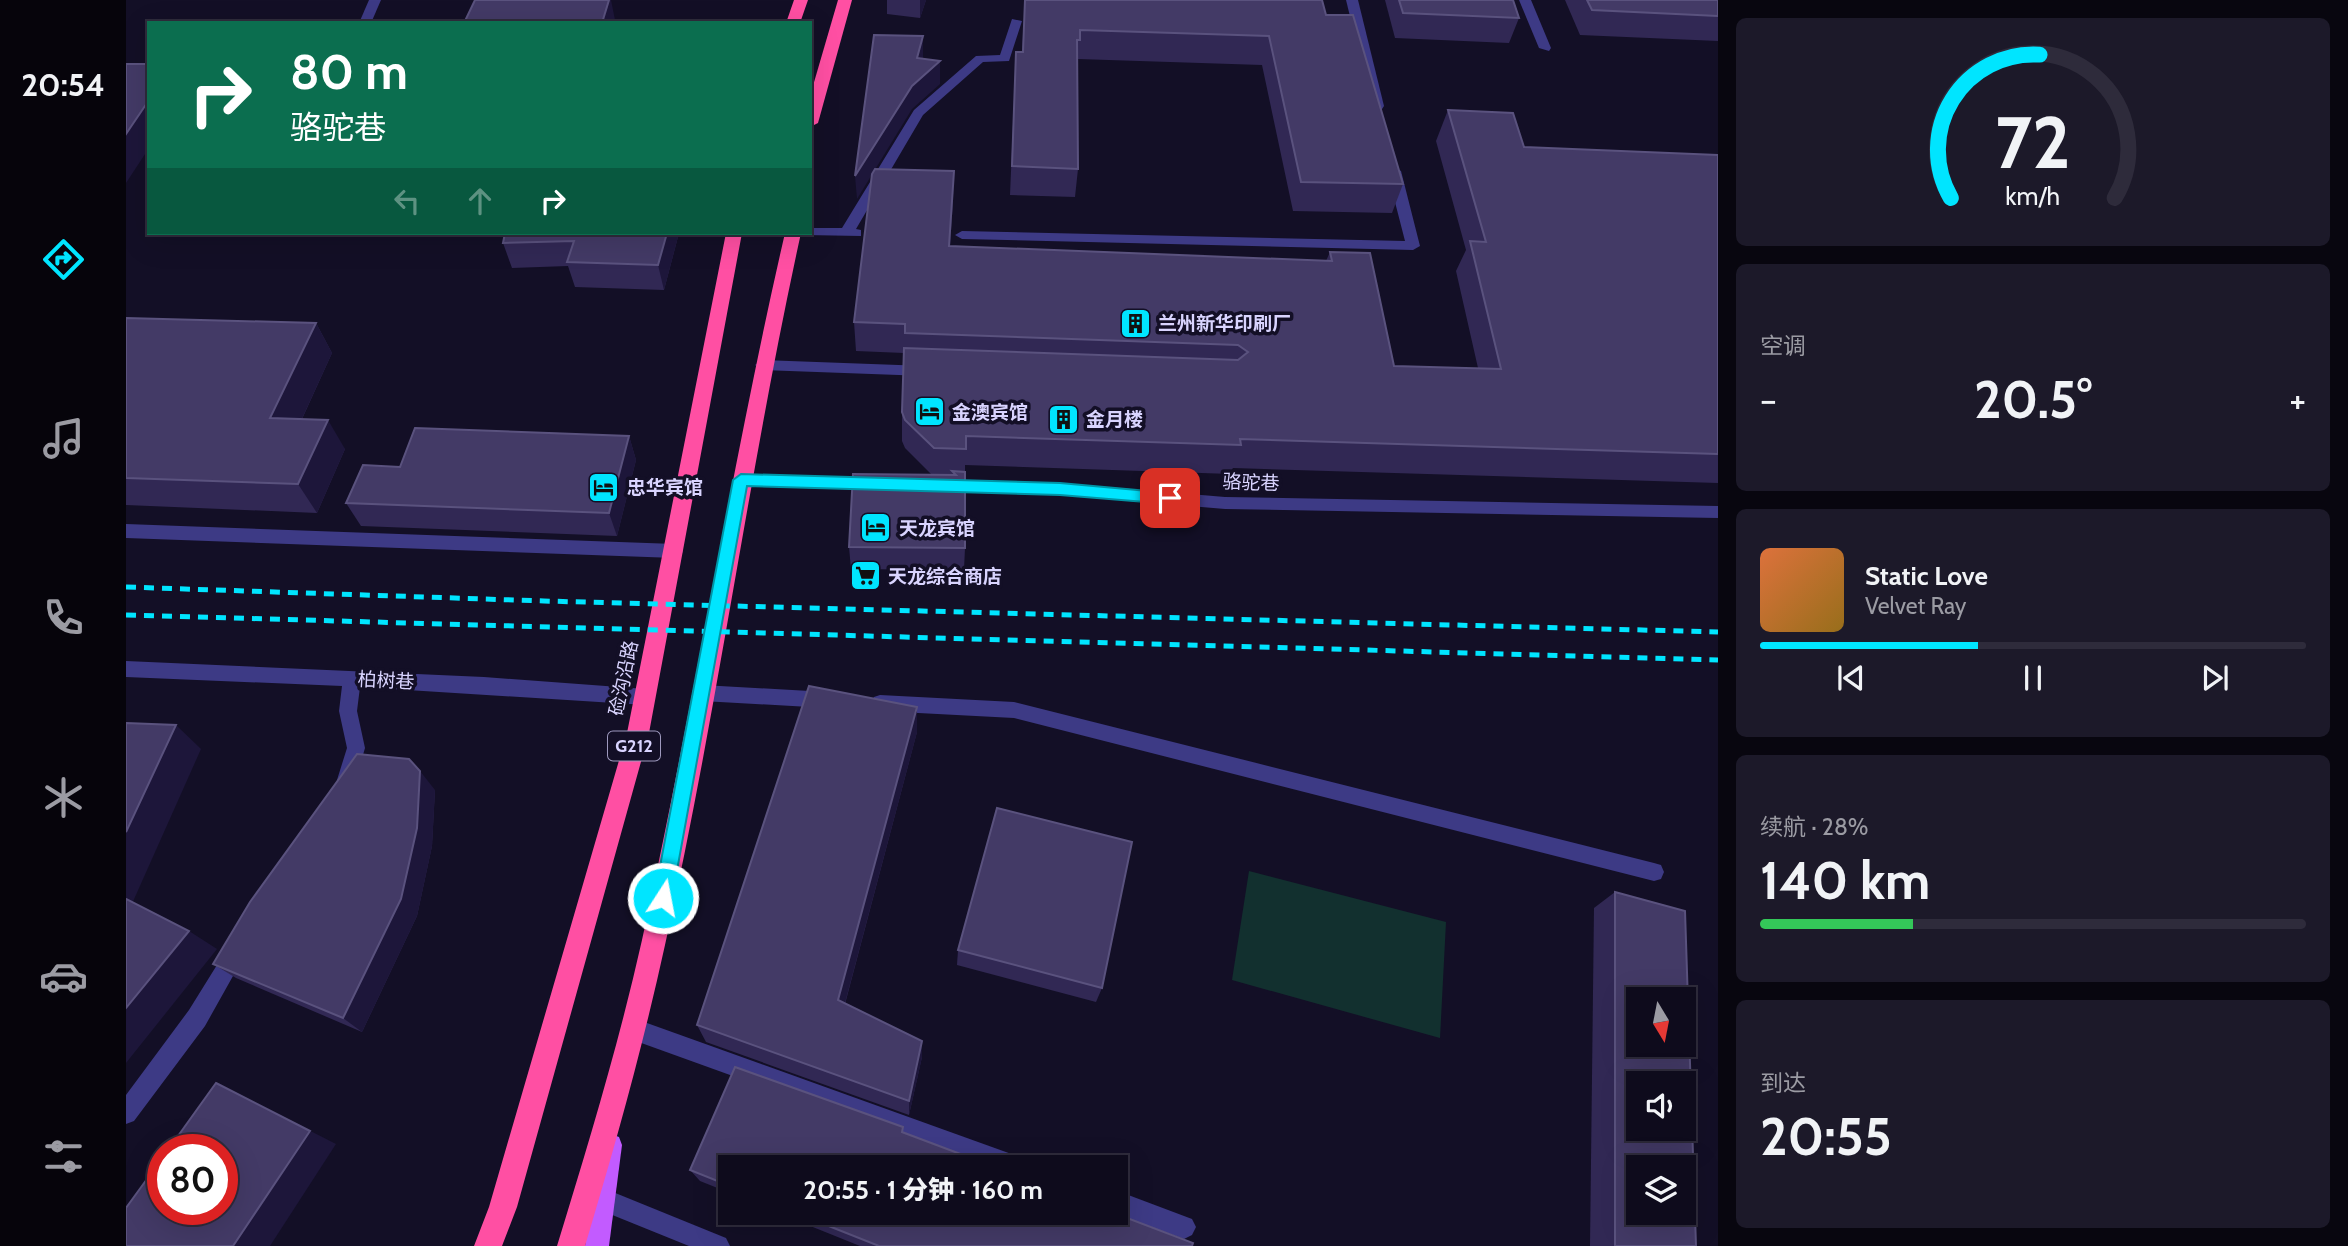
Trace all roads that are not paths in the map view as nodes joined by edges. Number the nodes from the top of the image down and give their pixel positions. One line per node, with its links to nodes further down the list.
1 (375, 0): 6 (street)
2 (801, 0): 7 (highway)
3 (845, 0): 10 (highway)
4 (1352, 0): 11 (street)
5 (1525, 0): 9 (street)
6 (366, 21)
7 (794, 21)
8 (1016, 21): 13 (street)
9 (1545, 48)
10 (812, 117)
11 (1381, 117)
12 (1390, 155): 16 (street)
13 (812, 232)
14 (734, 235): 24 (highway, 硷沟沿路 / G212)
15 (793, 235): 17 (highway, G212)
16 (962, 235)
17 (762, 365): 18 (street); 19 (highway, G212)
18 (941, 371)
19 (741, 480): 20 (street); 27 (highway, G212)
20 (894, 484)
21 (921, 485): 22 (street, 骆驼巷)
22 (1718, 512)
23 (126, 531): 24 (street)
24 (675, 551): 28 (highway, 硷沟沿路 / G212)
25 (126, 669): 26 (street, 柏树巷)
26 (352, 678): 28 (street, 柏树巷); 29 (street)
27 (702, 693): 30 (street); 32 (highway, G212)
28 (646, 697): 37 (highway, 硷沟沿路 / G212)
29 (334, 798)
30 (1654, 872)
31 (246, 935): 34 (street)
32 (633, 1029): 33 (highway, G212); 35 (street)
33 (618, 1092): 36 (main road); 42 (highway, G212)
34 (126, 1113)
35 (984, 1155)
36 (603, 1200): 43 (main road); 44 (street)
37 (503, 1207): 40 (street); 41 (highway, 硷沟沿路 / G212)
38 (1128, 1207): 39 (street)
39 (1184, 1227)
40 (479, 1246)
41 (488, 1246)
42 (572, 1246)
43 (597, 1246)
44 (718, 1246)

